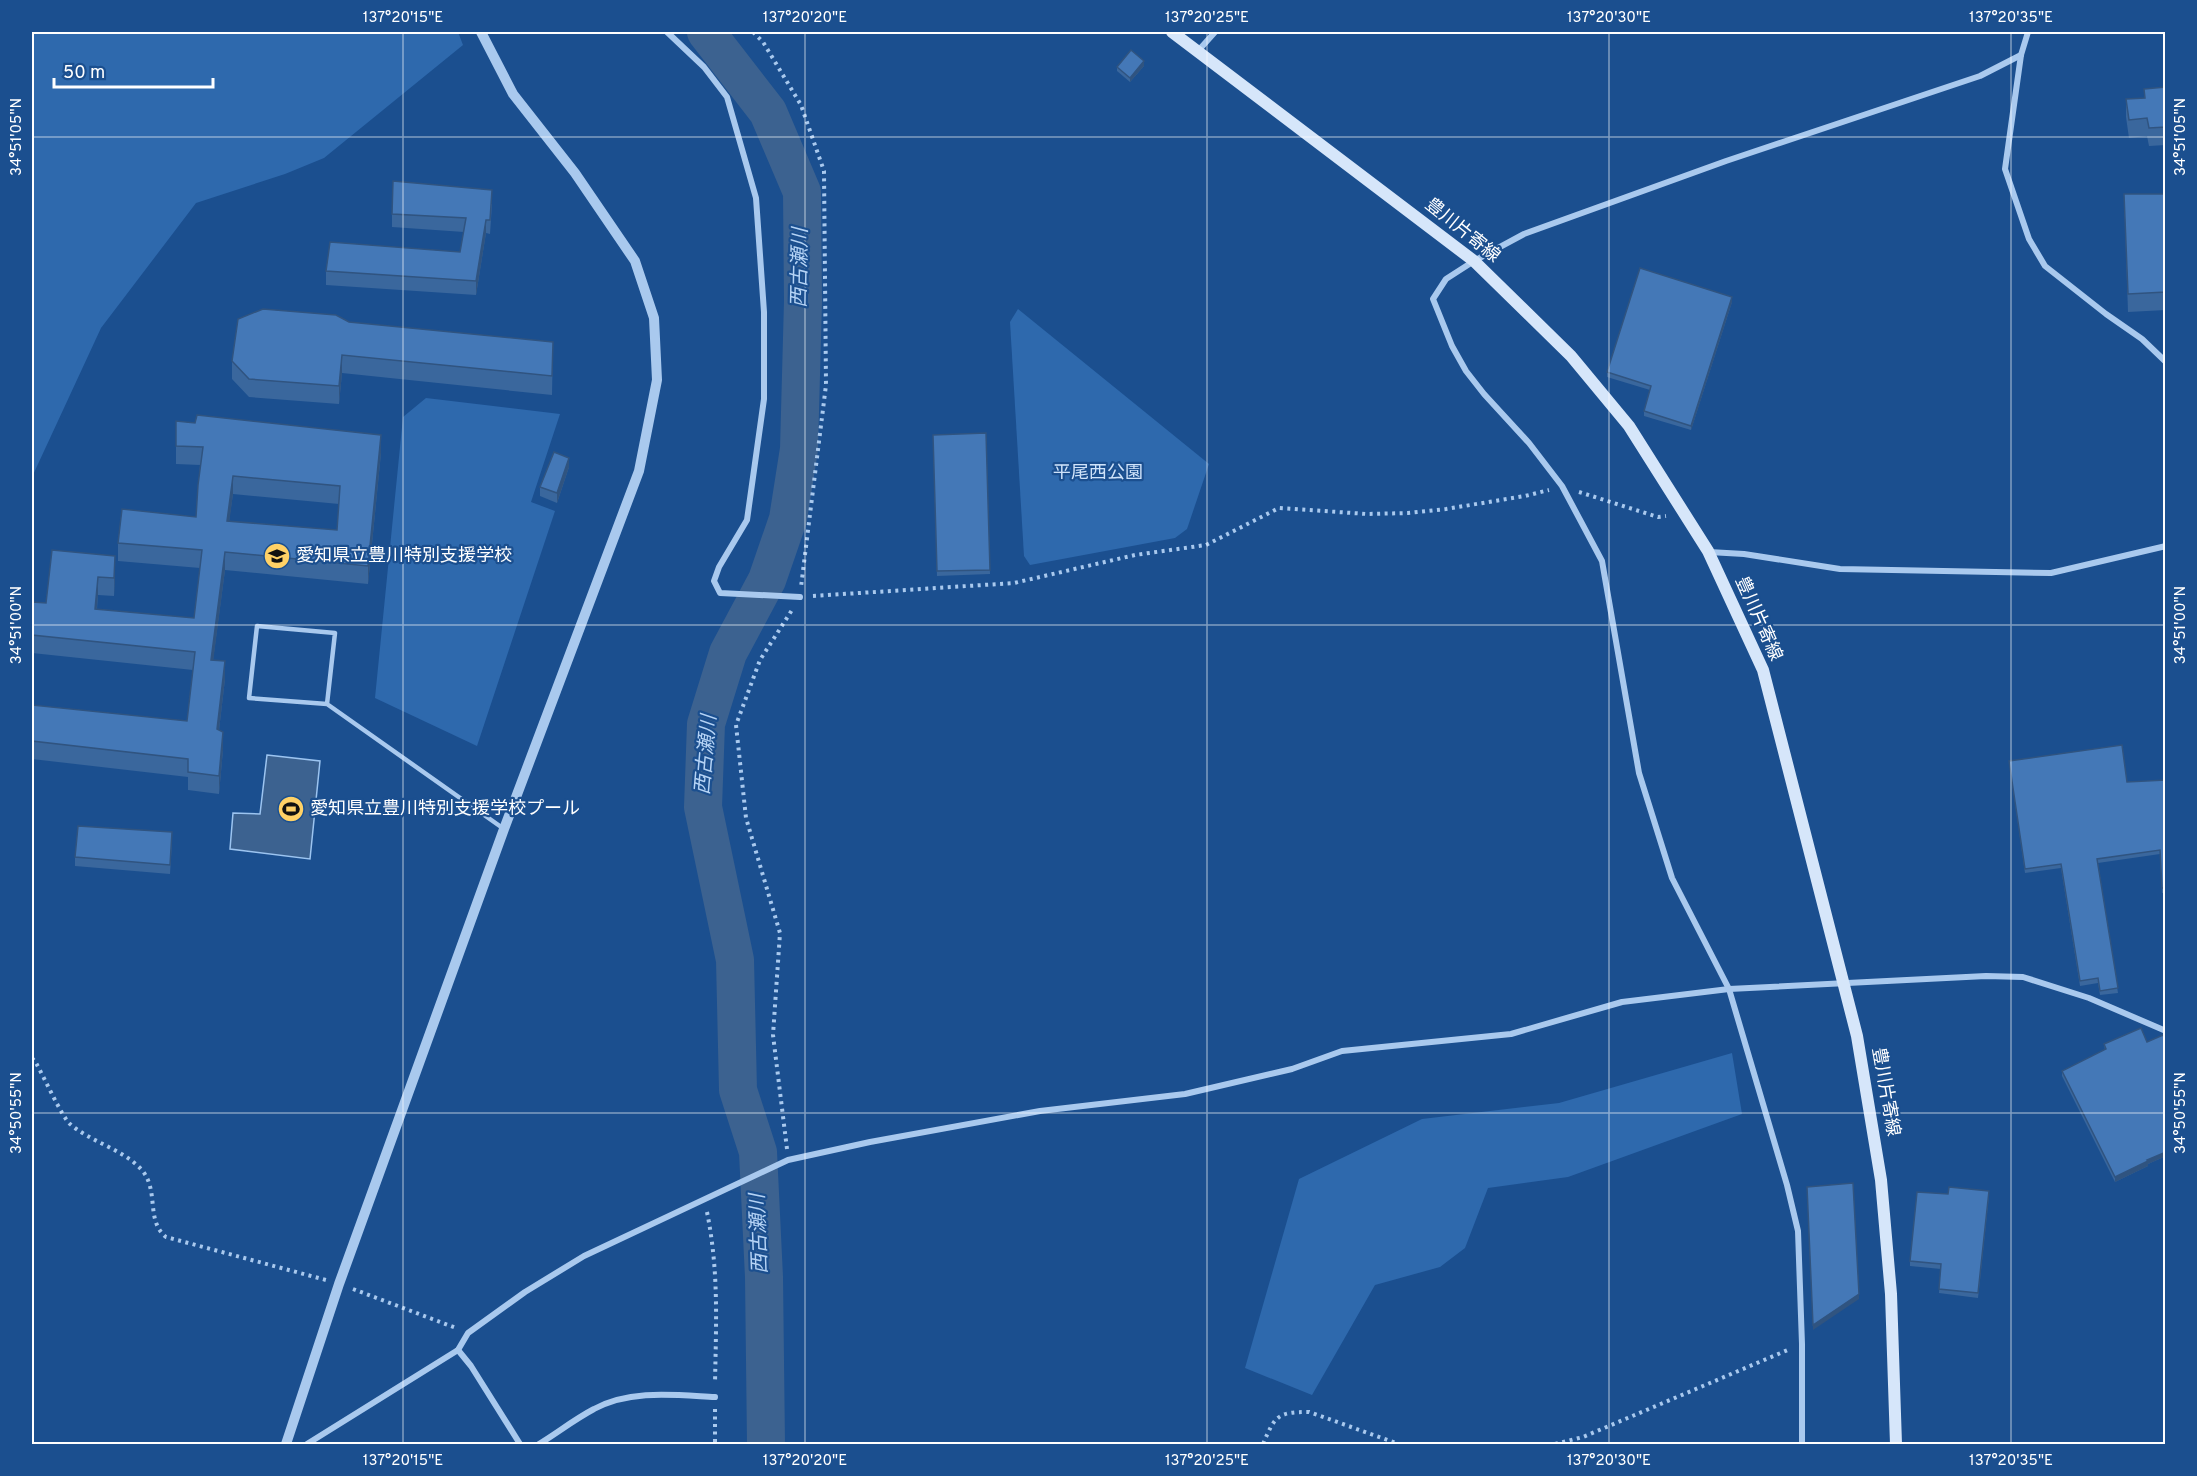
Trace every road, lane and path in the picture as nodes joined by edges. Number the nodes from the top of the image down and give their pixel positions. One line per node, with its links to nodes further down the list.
1 (481, 32): 17 (street)
2 (667, 32): 15 (street)
3 (753, 32): 15 (path)
4 (1172, 32): 7 (main road, 豊川片寄線)
5 (1215, 32): 7 (street)
6 (2028, 32): 8 (street)
7 (1198, 52): 9 (main road, 豊川片寄線)
8 (2021, 55): 9 (street); 10 (street)
9 (1474, 261): 11 (street); 12 (main road, 豊川片寄線)
10 (2166, 362)
11 (1562, 486): 12 (path); 15 (path); 19 (street)
12 (1685, 512): 14 (main road, 豊川片寄線)
13 (2166, 546): 14 (street)
14 (1708, 552): 18 (main road, 豊川片寄線)
15 (800, 597): 22 (path)
16 (327, 704): 16 (lane); 17 (lane)
17 (504, 829): 24 (street)
18 (1844, 982): 19 (street); 20 (street); 38 (main road, 豊川片寄線)
19 (1729, 989): 22 (street); 26 (street)
20 (2166, 1031)
21 (32, 1058): 24 (path)
22 (788, 1160): 23 (street)
23 (704, 1198): 25 (street); 28 (path)
24 (339, 1284): 25 (path); 29 (street)
25 (468, 1333): 27 (street)
26 (1802, 1344): 36 (path); 37 (street)
27 (458, 1350): 30 (street); 31 (street)
28 (715, 1397): 32 (street); 33 (path)
29 (286, 1444)
30 (307, 1444)
31 (520, 1444)
32 (539, 1444)
33 (715, 1444)
34 (1263, 1444): 35 (path)
35 (1399, 1444)
36 (1555, 1444)
37 (1802, 1444)
38 (1896, 1444)

